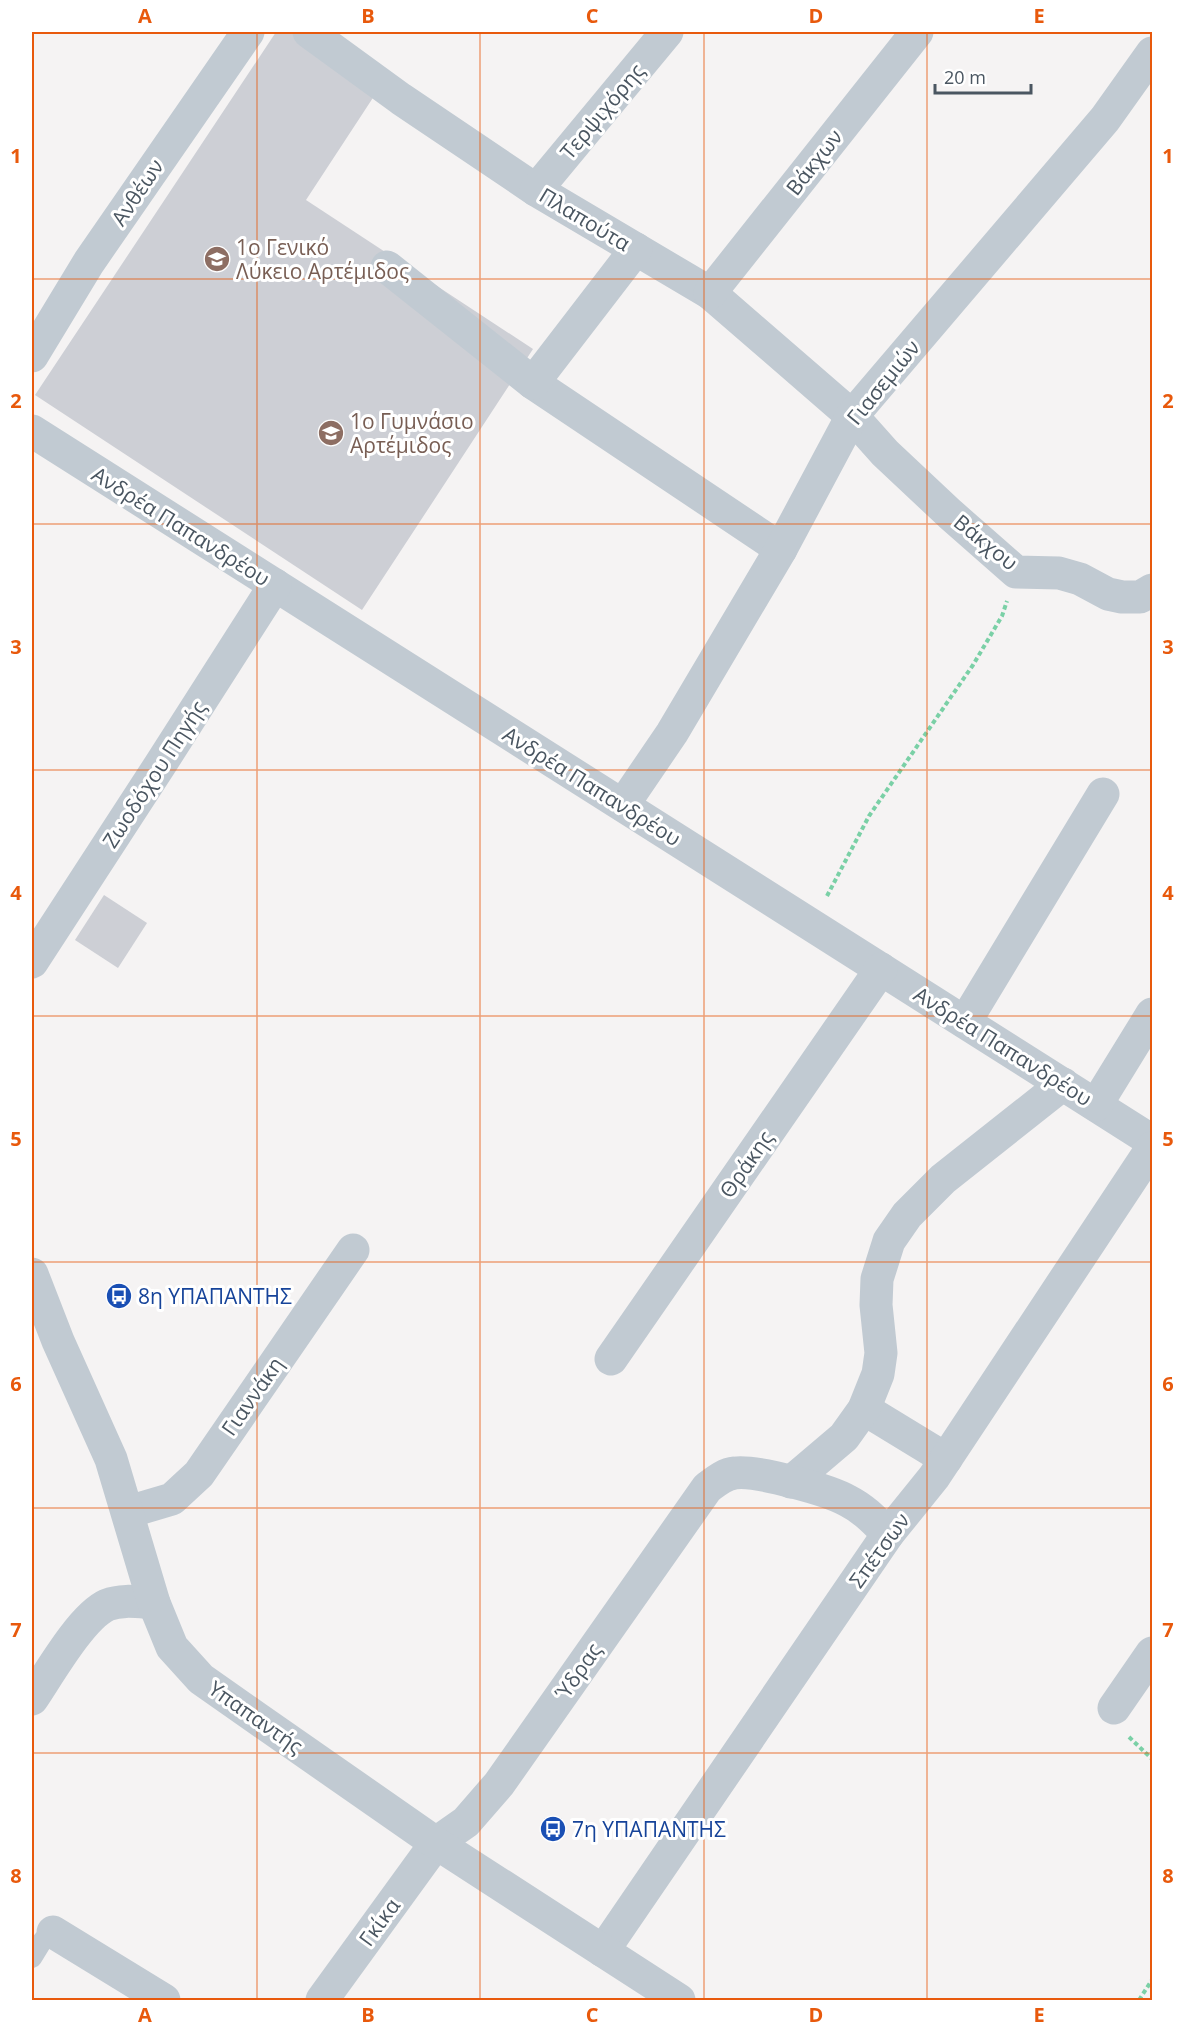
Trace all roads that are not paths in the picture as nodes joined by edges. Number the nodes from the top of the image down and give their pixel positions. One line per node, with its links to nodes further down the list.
1 (248, 32): 10 (street, Ανθέων)
2 (309, 32): 6 (street, Πλαπούτα)
3 (667, 32): 6 (street, Τερψιχόρης)
4 (917, 32): 9 (street, Βάκχων)
5 (1152, 53): 12 (street, Γιασεμιών)
6 (536, 190): 7 (street, Πλαπούτα)
7 (636, 249): 9 (street, Πλαπούτα); 11 (street)
8 (387, 267): 11 (street)
9 (710, 293): 12 (street, Πλαπούτα)
10 (32, 356)
11 (533, 383): 14 (street)
12 (852, 416): 14 (street, Γιασεμιών); 16 (street, Βάκχου)
13 (32, 430): 15 (street, Ανδρέα Παπανδρέου)
14 (782, 549): 18 (street, Γιασεμιών)
15 (275, 585): 18 (street, Ανδρέα Παπανδρέου); 19 (street, Ζωοδόχου Πηγής)
16 (1152, 590)
17 (1103, 794): 22 (street)
18 (623, 805): 20 (street, Ανδρέα Παπανδρέου)
19 (32, 962)
20 (881, 969): 22 (street, Ανδρέα Παπανδρέου); 29 (street, Θράκης)
21 (1152, 1014): 24 (street)
22 (965, 1022): 23 (street, Ανδρέα Παπανδρέου)
23 (1063, 1084): 24 (street, Ανδρέα Παπανδρέου); 30 (street)
24 (1096, 1105): 25 (street, Ανδρέα Παπανδρέου)
25 (1152, 1141)
26 (1152, 1148): 31 (street, Σπέτσων)
27 (353, 1250): 33 (street, Γιαννάκη)
28 (32, 1274): 33 (street, Υπαπαντής)
29 (611, 1359)
30 (864, 1409): 31 (street); 32 (street)
31 (946, 1459): 34 (street, Σπέτσων)
32 (791, 1482): 34 (street); 39 (street, Ύδρας)
33 (128, 1512): 35 (street, Υπαπαντής)
34 (888, 1534): 41 (street, Σπέτσων)
35 (154, 1603): 37 (street); 39 (street, Υπαπαντής)
36 (1152, 1653): 38 (street)
37 (32, 1699)
38 (1114, 1708)
39 (436, 1843): 41 (street, Υπαπαντής); 44 (street, Γκίκα)
40 (53, 1932): 42 (lane); 43 (street)
41 (603, 1951): 45 (street, Υπαπαντής)
42 (32, 1958)
43 (164, 2001)
44 (322, 2001)
45 (680, 2001)

